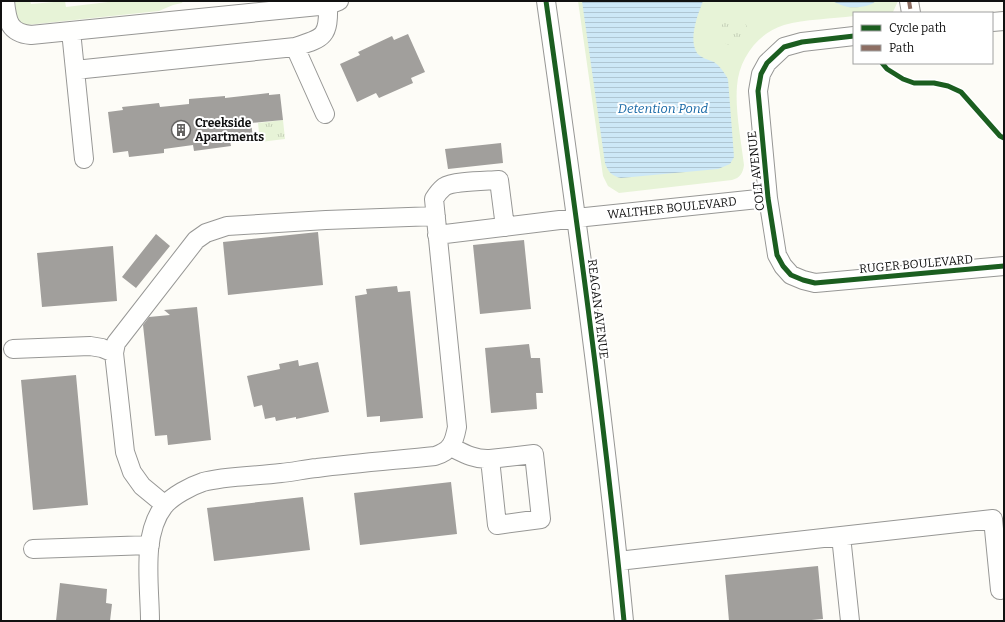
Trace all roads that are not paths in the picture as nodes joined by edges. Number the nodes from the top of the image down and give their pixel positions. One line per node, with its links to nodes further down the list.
1 (5, 1): 8 (street)
2 (546, 1): 16 (street, REAGAN AVENUE)
3 (909, 1): 5 (street)
4 (333, 3): 8 (street); 10 (street)
5 (911, 12)
6 (1004, 21): 7 (street)
7 (993, 22)
8 (71, 31): 11 (street)
9 (853, 36): 14 (street, COLT AVENUE)
10 (295, 48): 11 (street); 12 (street)
11 (75, 70): 13 (street)
12 (324, 114)
13 (84, 159)
14 (768, 198): 16 (street, WALTHER BOULEVARD); 20 (street, COLT AVENUE)
15 (436, 216): 17 (street); 18 (street); 22 (street)
16 (576, 218): 17 (street, WALTHER BOULEVARD); 29 (street, REAGAN AVENUE)
17 (505, 227): 18 (street, WALTHER BOULEVARD)
18 (437, 235): 23 (street)
19 (1004, 266): 20 (street, RUGER BOULEVARD)
20 (831, 283)
21 (13, 349): 22 (street)
22 (114, 353): 25 (street)
23 (451, 447): 24 (street); 25 (street)
24 (490, 458)
25 (165, 505): 27 (street)
26 (841, 536): 29 (street); 30 (street); 33 (street)
27 (150, 545): 28 (street); 31 (street)
28 (33, 549)
29 (618, 561): 32 (street, REAGAN AVENUE)
30 (1004, 589)
31 (150, 621)
32 (624, 621)
33 (850, 621)

